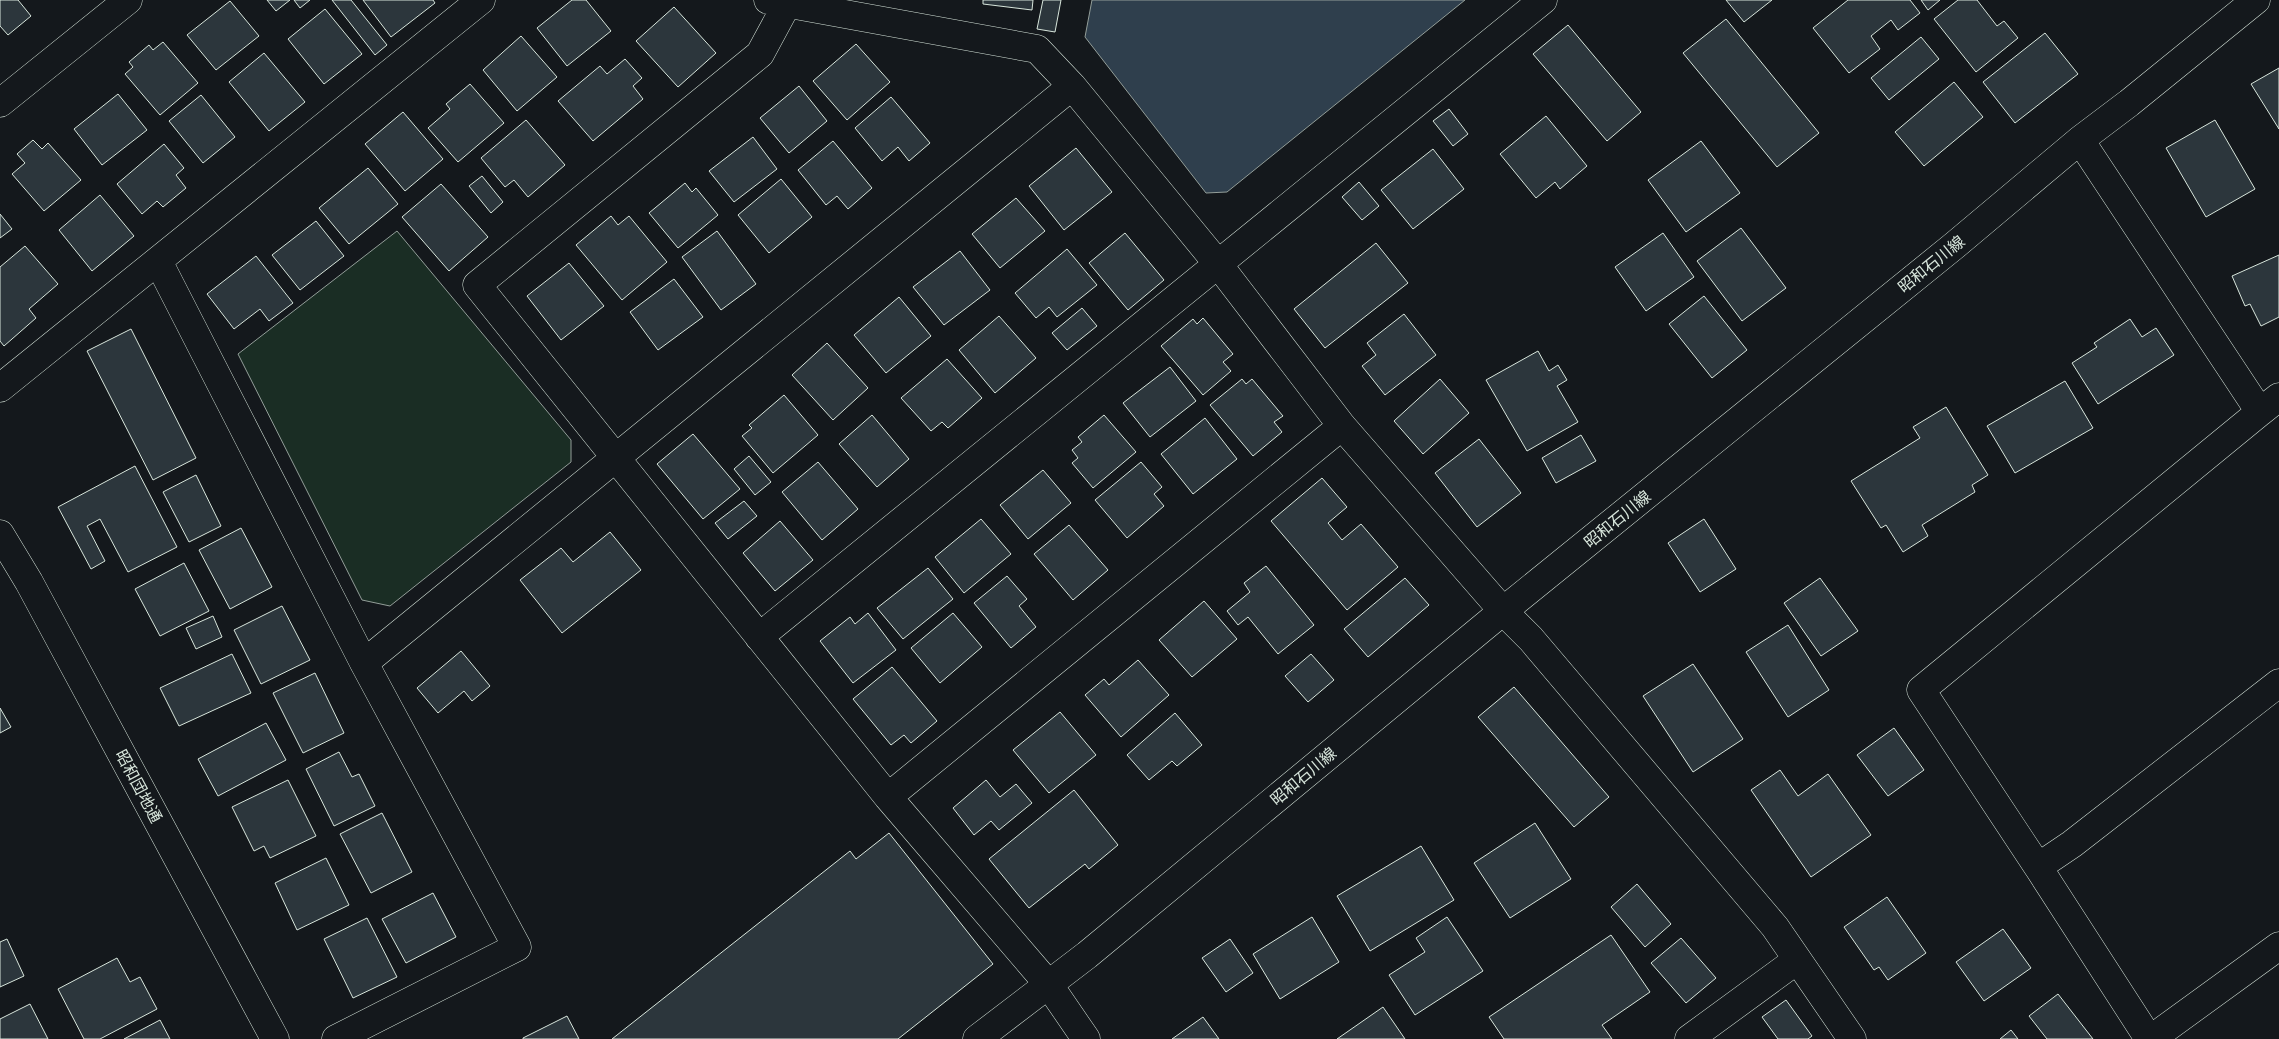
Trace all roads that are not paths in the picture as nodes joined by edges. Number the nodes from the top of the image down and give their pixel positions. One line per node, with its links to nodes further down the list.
1 (128, 0): 7 (street)
2 (481, 0): 9 (street)
3 (1543, 0): 10 (street)
4 (2256, 0): 8 (street, 昭和石川線)
5 (777, 2): 6 (street); 14 (street)
6 (1072, 86): 10 (street); 14 (street)
7 (0, 103)
8 (2080, 140): 12 (street); 16 (street, 昭和石川線)
9 (158, 261): 11 (street); 18 (street)
10 (1218, 264): 13 (street); 17 (street)
11 (0, 388)
12 (2270, 404): 21 (street)
13 (1342, 426): 16 (street); 20 (street)
14 (615, 457): 17 (street); 18 (street)
15 (0, 534): 25 (street, 昭和団地通)
16 (1502, 611): 23 (street); 24 (street, 昭和石川線)
17 (759, 637): 20 (street)
18 (364, 664): 26 (street)
19 (2279, 683): 21 (street)
20 (888, 797): 24 (street)
21 (2038, 866): 31 (street)
22 (2279, 946): 31 (street)
23 (1797, 960): 29 (street); 30 (street)
24 (1049, 985): 27 (street, 昭和石川線); 28 (street)
25 (275, 1039)
26 (336, 1039)
27 (977, 1039)
28 (1086, 1039)
29 (1689, 1039)
30 (1852, 1039)
31 (2150, 1039)

